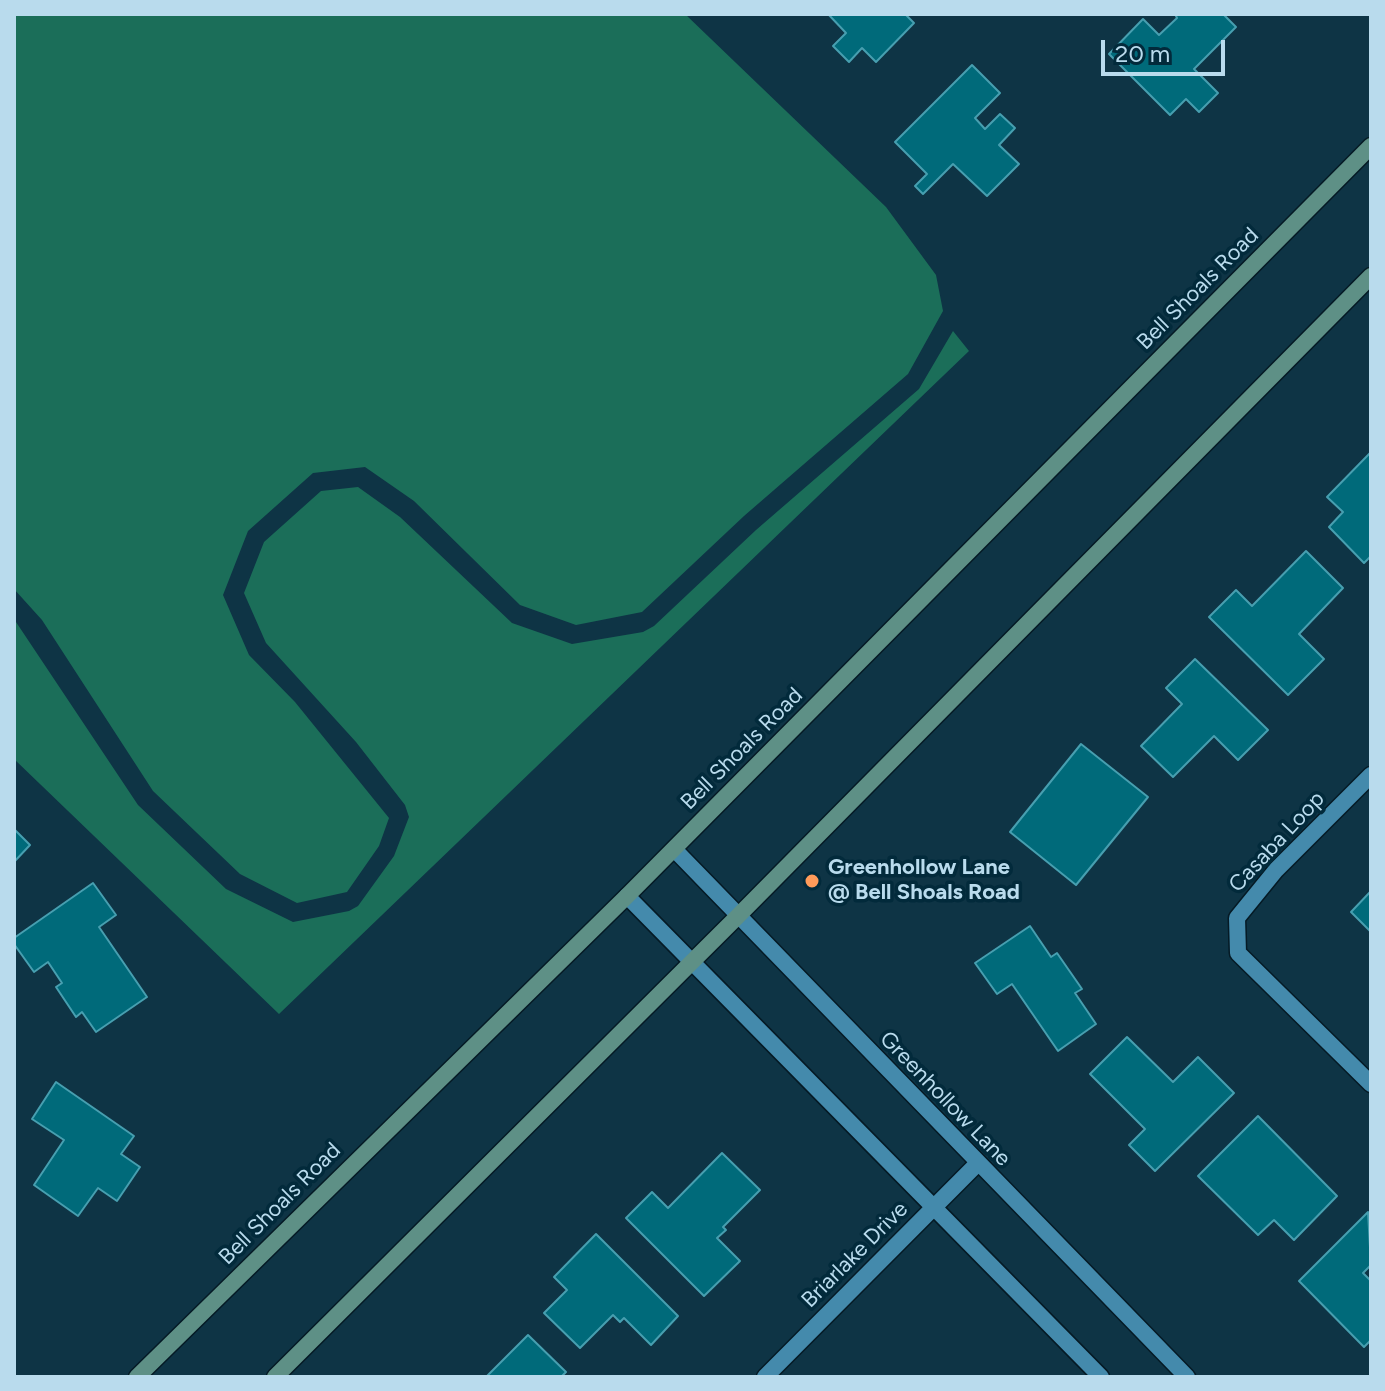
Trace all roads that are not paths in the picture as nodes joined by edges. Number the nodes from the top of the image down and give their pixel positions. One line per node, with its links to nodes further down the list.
1 (1371, 146): 4 (main road, Bell Shoals Road)
2 (1371, 276): 6 (main road)
3 (1371, 775): 8 (street, Casaba Loop)
4 (674, 849): 5 (main road, Bell Shoals Road); 6 (street, Greenhollow Lane)
5 (627, 896): 7 (street); 11 (main road, Bell Shoals Road)
6 (738, 916): 7 (main road); 9 (street, Greenhollow Lane)
7 (694, 960): 10 (street); 12 (main road)
8 (1371, 1084)
9 (977, 1164): 10 (street, Briarlake Drive); 15 (street, Greenhollow Lane)
10 (932, 1209): 13 (street, Briarlake Drive); 14 (street)
11 (137, 1377)
12 (275, 1377)
13 (765, 1377)
14 (1101, 1377)
15 (1187, 1377)

